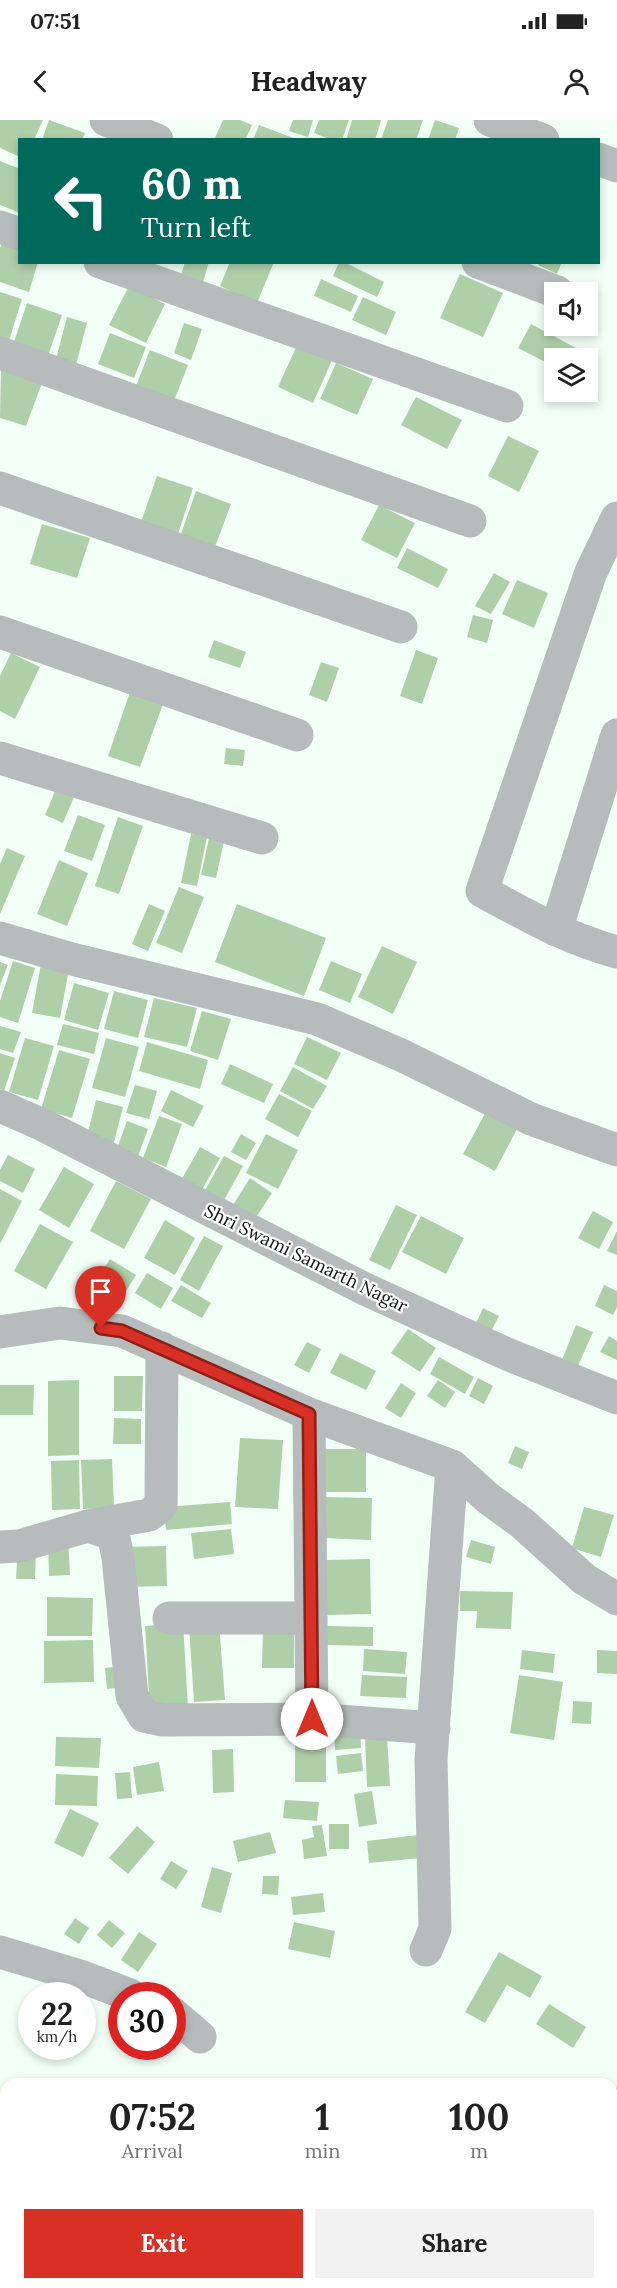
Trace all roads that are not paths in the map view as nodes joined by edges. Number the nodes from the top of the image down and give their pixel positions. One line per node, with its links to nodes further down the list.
1 (106, 120): 3 (street)
2 (490, 120): 4 (street)
3 (152, 138)
4 (538, 138)
5 (600, 160): 6 (street)
6 (617, 165)
7 (0, 227): 8 (street)
8 (18, 233)
9 (106, 264): 13 (street)
10 (483, 264): 11 (street)
11 (544, 287)
12 (0, 353): 16 (street)
13 (507, 406)
14 (0, 489): 17 (street)
15 (617, 518): 23 (street)
16 (470, 521)
17 (401, 627)
18 (0, 632): 19 (street)
19 (297, 735)
20 (617, 735): 23 (street)
21 (0, 758): 22 (street)
22 (262, 838)
23 (556, 930): 25 (street)
24 (0, 938): 27 (street)
25 (617, 952)
26 (0, 1106): 30 (street, Shri Swami Samarth Nagar)
27 (617, 1150)
28 (0, 1332): 29 (street)
29 (162, 1348): 31 (street); 33 (street)
30 (617, 1398)
31 (309, 1414): 32 (street); 37 (street)
32 (452, 1466): 35 (street); 39 (street)
33 (88, 1526): 34 (street); 38 (street)
34 (0, 1547)
35 (617, 1599)
36 (169, 1618): 37 (street)
37 (311, 1618): 38 (street)
38 (312, 1719): 39 (street)
39 (434, 1728): 40 (street)
40 (426, 1950)
41 (0, 1952): 42 (street)
42 (108, 1987)
43 (186, 2025): 44 (street)
44 (200, 2037)

